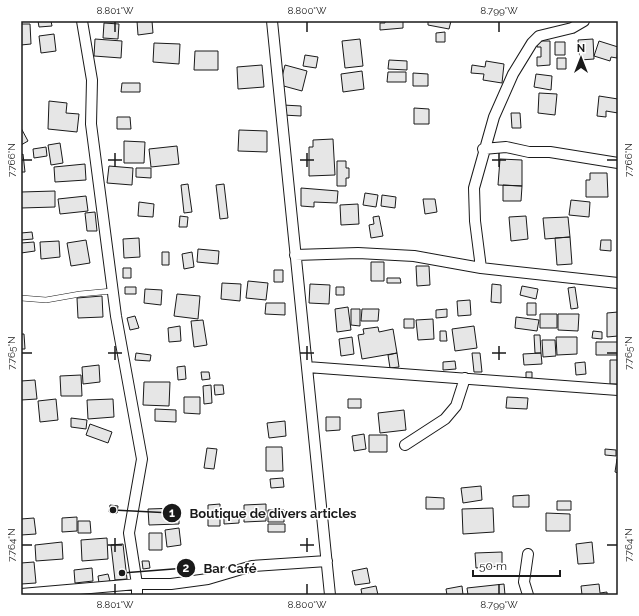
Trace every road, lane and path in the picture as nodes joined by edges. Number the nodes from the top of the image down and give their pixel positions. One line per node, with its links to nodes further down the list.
1 (82, 21): 9 (street)
2 (272, 21): 6 (street)
3 (584, 21): 4 (street)
4 (484, 149): 5 (street); 7 (street)
5 (618, 163)
6 (295, 255): 7 (street); 11 (street)
7 (481, 268): 8 (street)
8 (618, 283)
9 (112, 291): 10 (lane); 17 (street)
10 (21, 298)
11 (307, 367): 12 (street); 16 (street)
12 (465, 378): 13 (street); 14 (street)
13 (618, 390)
14 (405, 445)
15 (528, 554): 21 (street)
16 (327, 561): 17 (street); 20 (street)
17 (137, 584): 18 (street); 19 (street)
18 (21, 594)
19 (137, 595)
20 (330, 595)
21 (528, 595)

